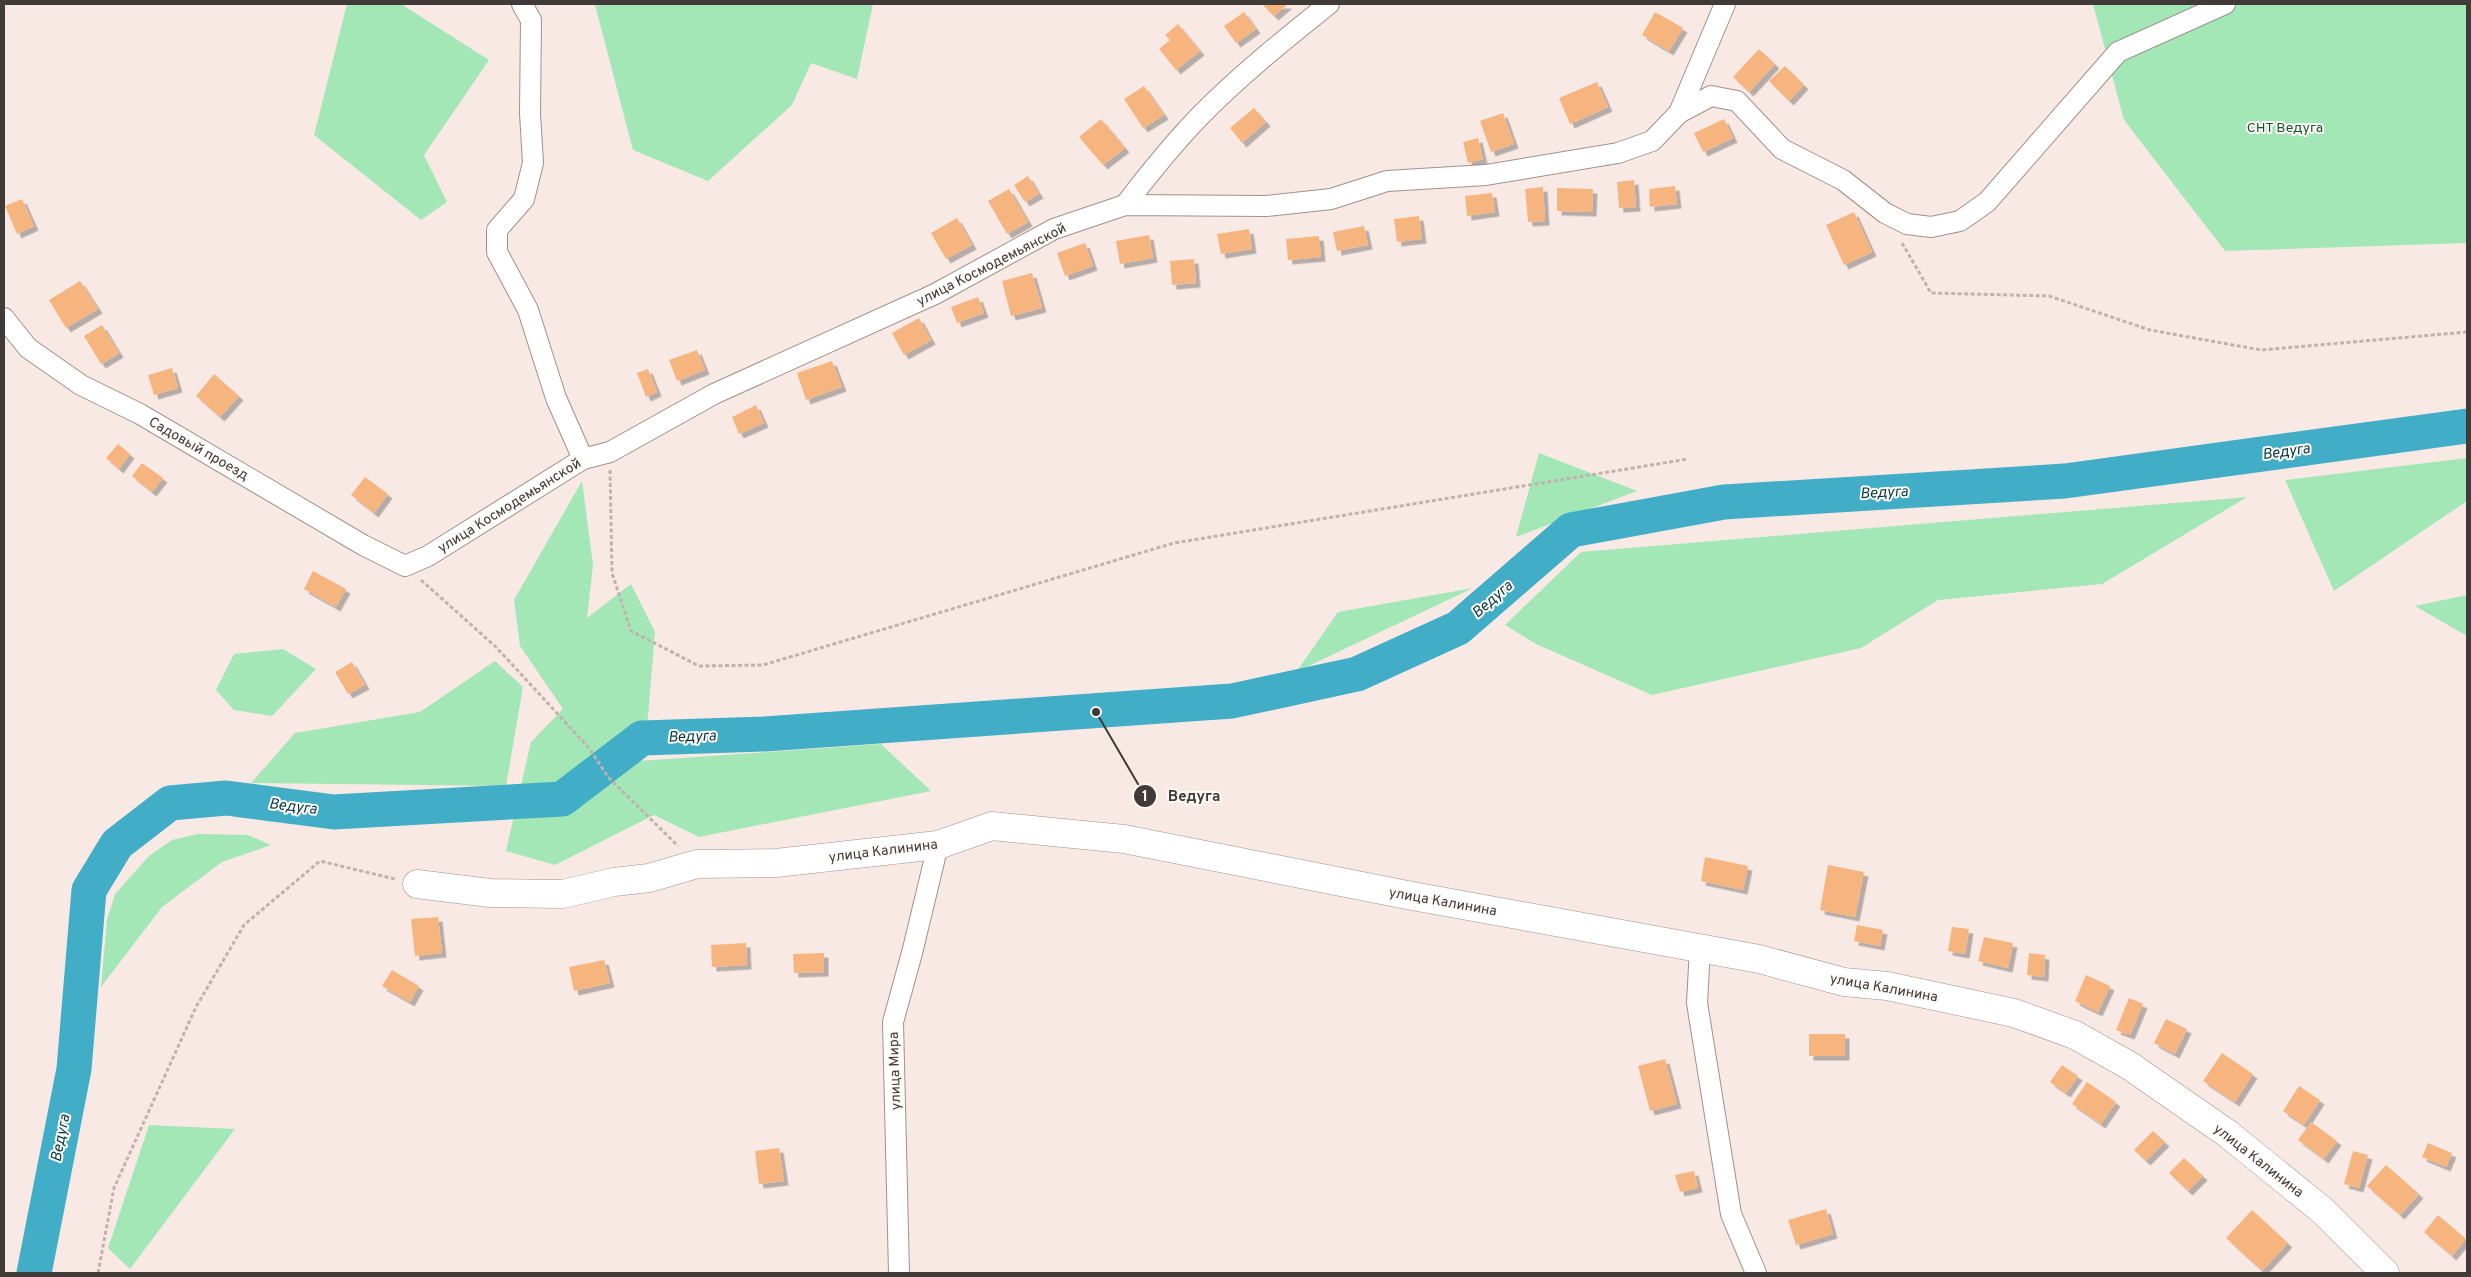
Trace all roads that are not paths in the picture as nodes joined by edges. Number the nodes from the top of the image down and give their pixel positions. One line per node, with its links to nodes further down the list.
1 (522, 4): 8 (street)
2 (1329, 4): 6 (street)
3 (1725, 4): 5 (street)
4 (2225, 4): 5 (street)
5 (1679, 113): 6 (street, улица Космодемьянской)
6 (1125, 205): 8 (street, улица Космодемьянской)
7 (4, 318): 9 (street, Садовый проезд)
8 (583, 459): 9 (street, улица Космодемьянской)
9 (405, 566)
10 (938, 845): 11 (street, улица Калинина); 12 (street, улица Калинина); 13 (street, улица Мира)
11 (417, 884)
12 (1700, 948): 14 (street); 15 (street, улица Калинина)
13 (899, 1273)
14 (1756, 1273)
15 (2385, 1273)

